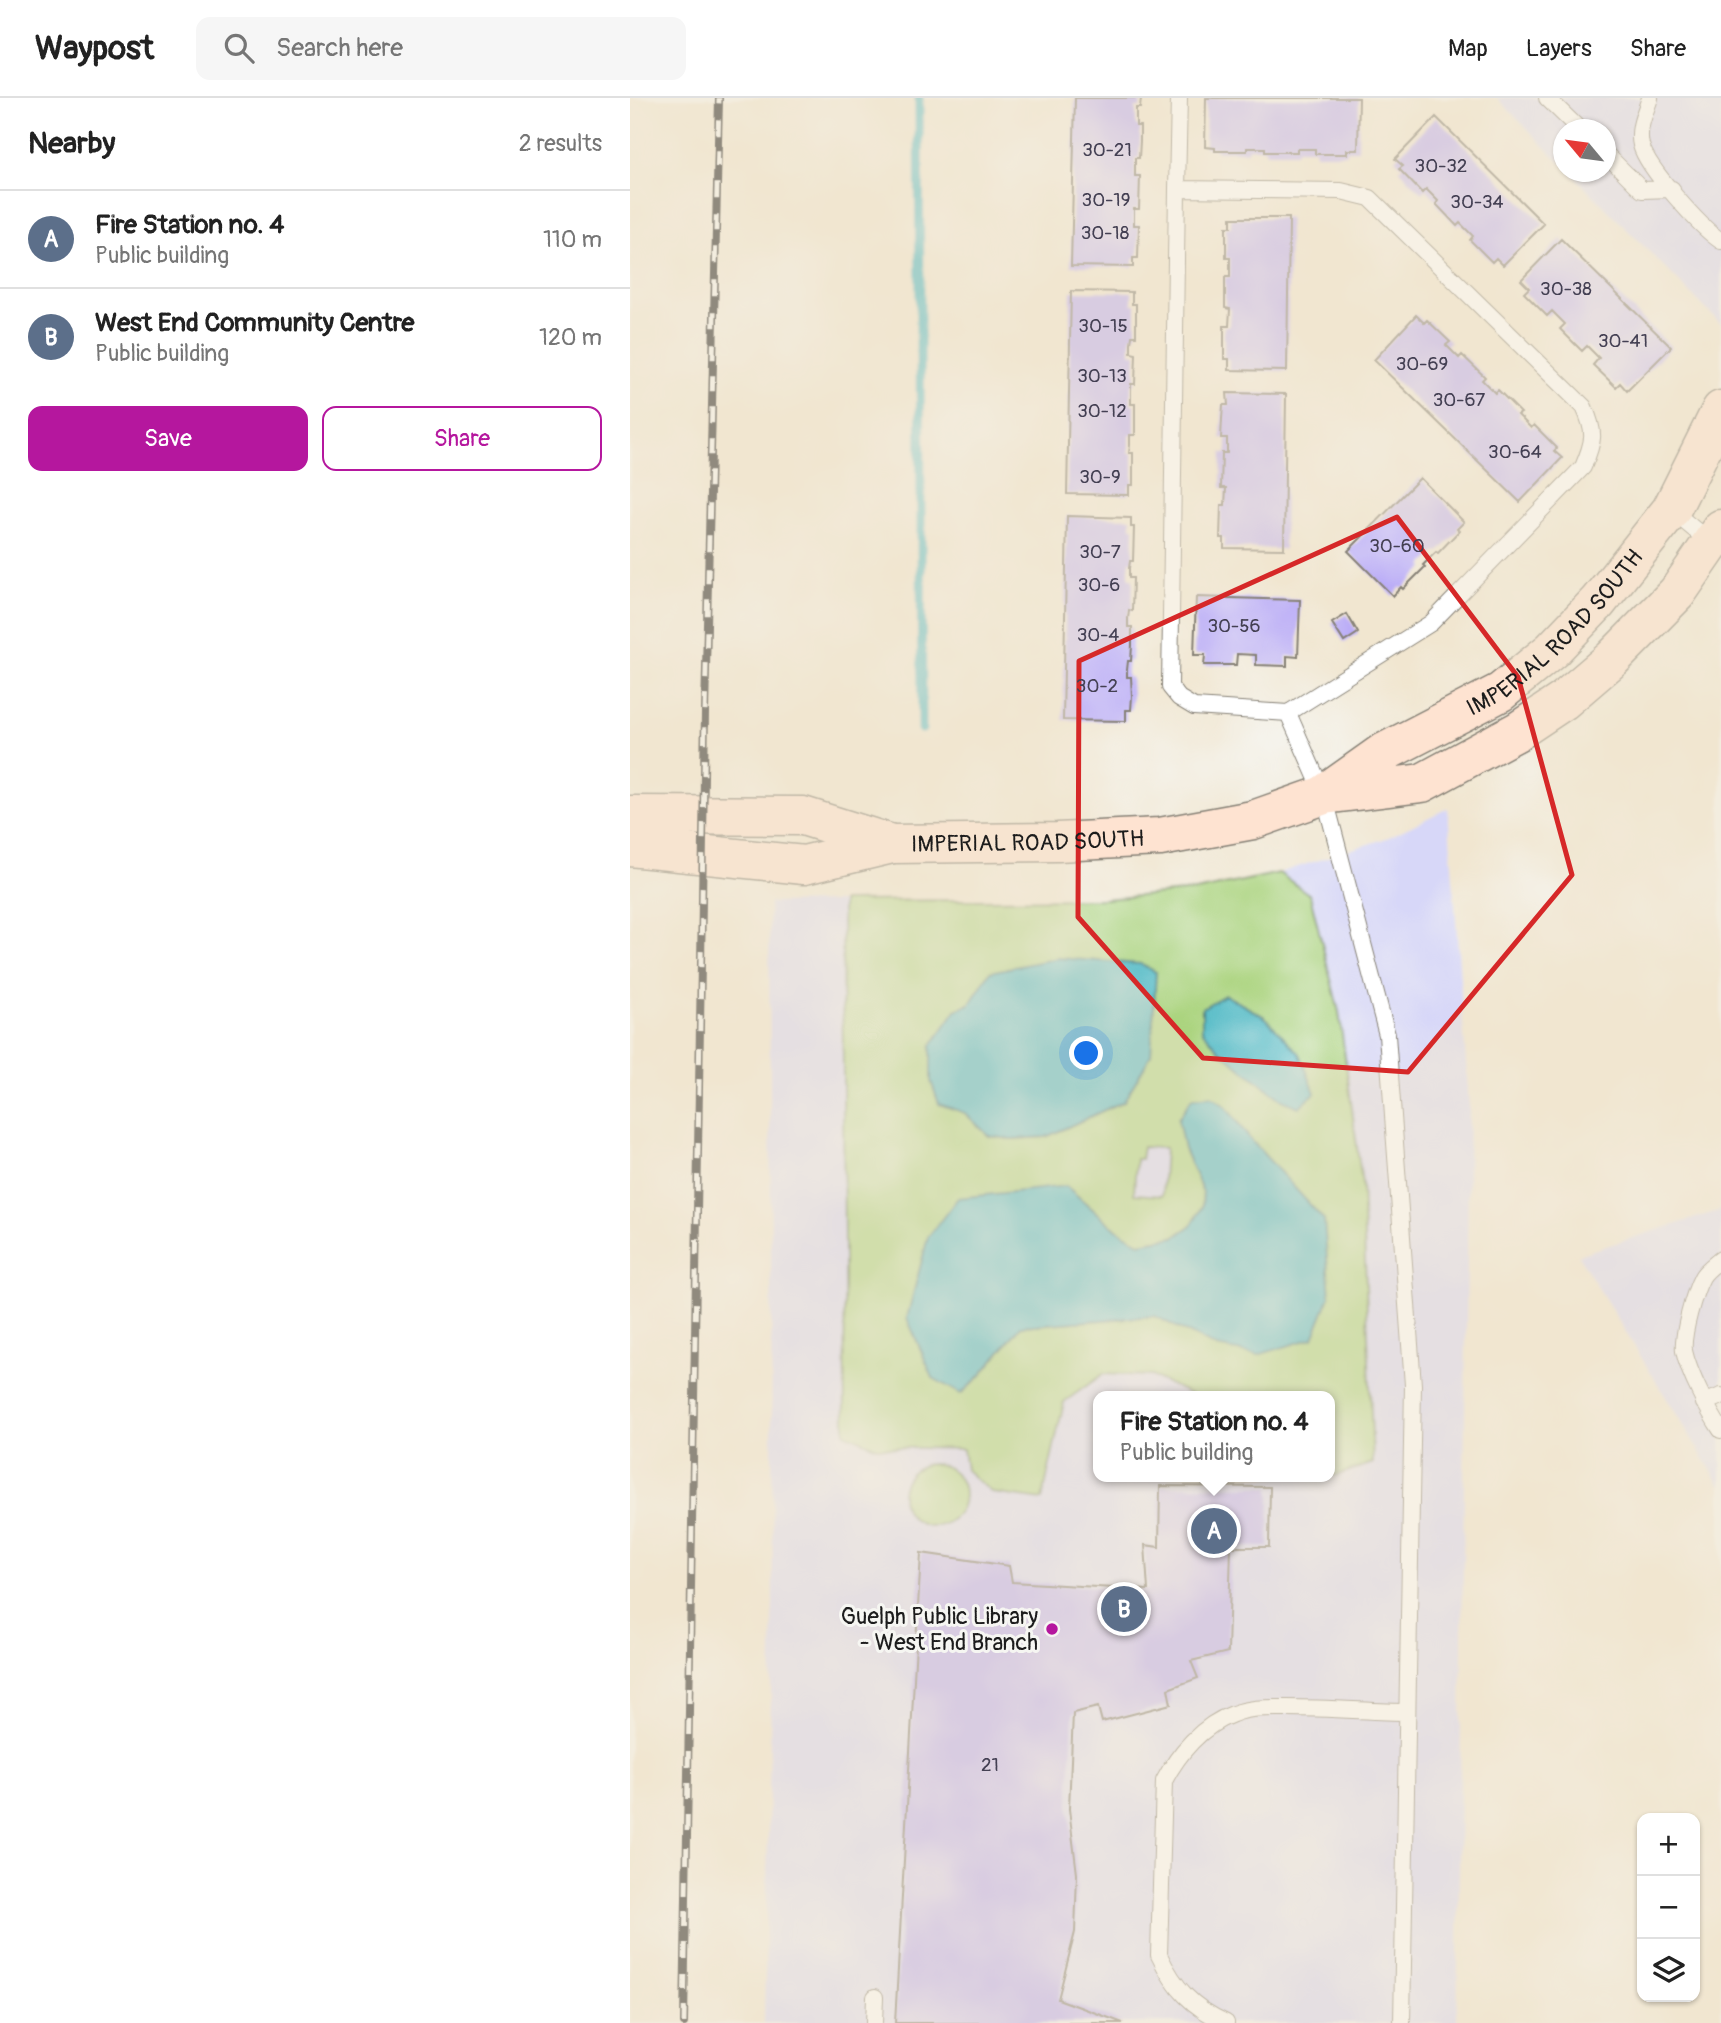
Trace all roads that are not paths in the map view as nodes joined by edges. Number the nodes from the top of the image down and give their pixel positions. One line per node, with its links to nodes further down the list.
1 (1179, 98): 6 (lane)
2 (1547, 98): 4 (lane)
3 (1650, 98): 7 (lane)
4 (1569, 119)
5 (1616, 165): 7 (lane)
6 (1177, 189): 12 (lane); 12 (lane)
7 (1672, 189): 8 (lane)
8 (1721, 241)
9 (1721, 410): 10 (street, IMPERIAL ROAD SOUTH)
10 (1671, 510): 11 (lane); 13 (street, IMPERIAL ROAD SOUTH)
11 (1718, 541): 13 (street, IMPERIAL ROAD SOUTH)
12 (1289, 713): 13 (lane)
13 (1324, 795): 15 (street, IMPERIAL ROAD SOUTH); 21 (lane)
14 (630, 815): 15 (street, IMPERIAL ROAD SOUTH)
15 (892, 844): 16 (street, IMPERIAL ROAD SOUTH)
16 (630, 847)
17 (1721, 1259): 19 (lane)
18 (1721, 1396): 19 (lane)
19 (1704, 1403): 20 (lane)
20 (1721, 1430)
21 (1406, 1712): 24 (lane); 25 (lane)
22 (875, 1997): 23 (lane)
23 (874, 2023)
24 (1226, 2023)
25 (1402, 2023)

